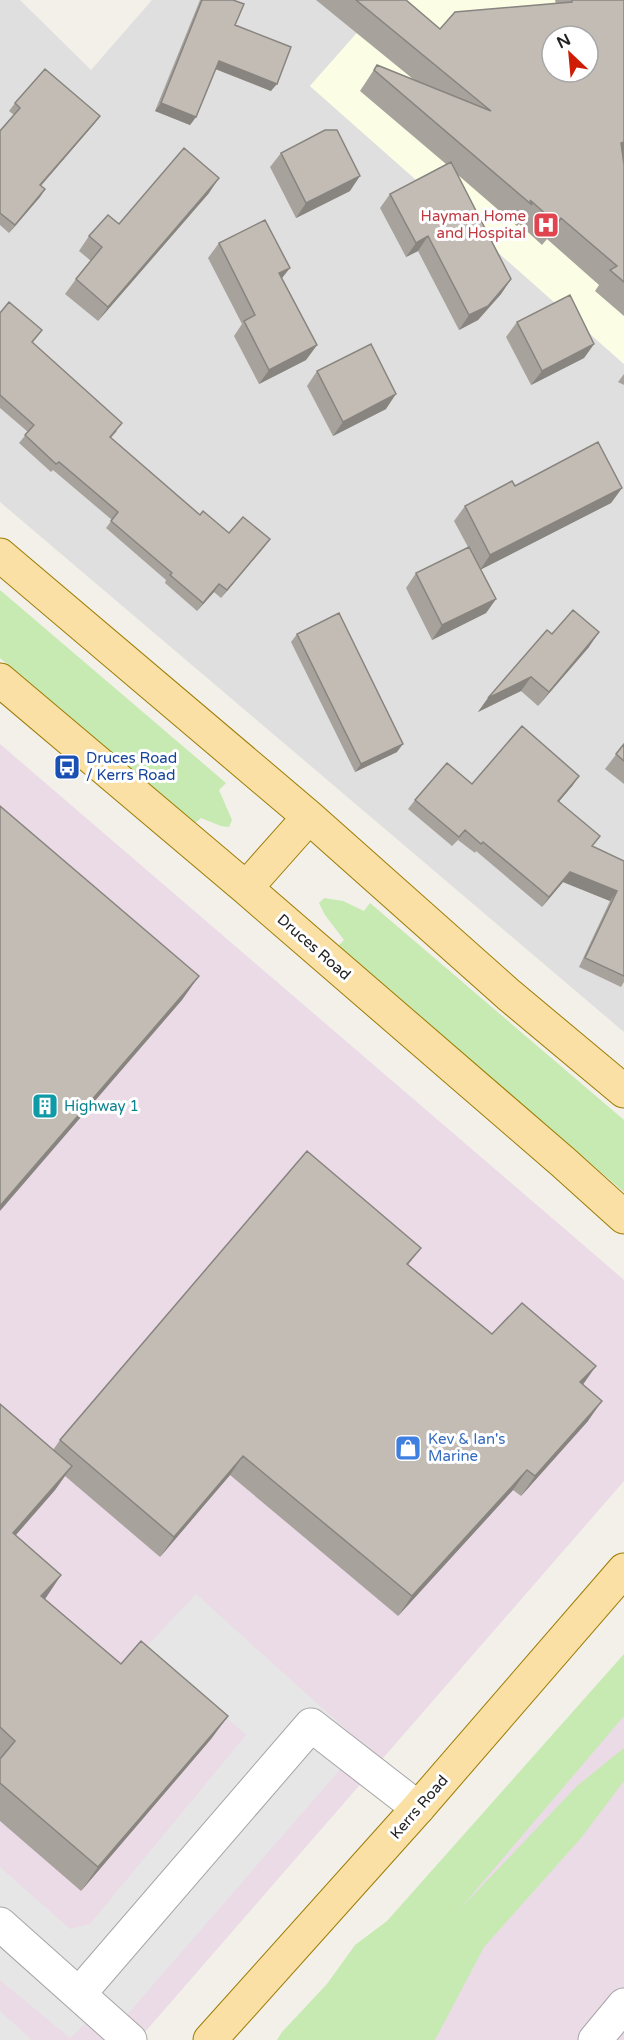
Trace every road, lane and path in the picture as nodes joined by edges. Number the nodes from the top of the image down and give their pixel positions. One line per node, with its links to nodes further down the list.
1 (0, 555): 3 (main road)
2 (0, 680): 4 (main road, Druces Road)
3 (309, 817): 4 (main road); 5 (main road)
4 (246, 888): 6 (main road, Druces Road)
5 (624, 1092)
6 (624, 1217)
7 (624, 1570): 8 (main road, Kerrs Road)
8 (418, 1809): 10 (lane); 13 (main road, Kerrs Road)
9 (0, 1924): 10 (lane)
10 (79, 1994): 12 (lane)
11 (624, 2005): 14 (lane)
12 (130, 2040)
13 (210, 2040)
14 (595, 2040)

